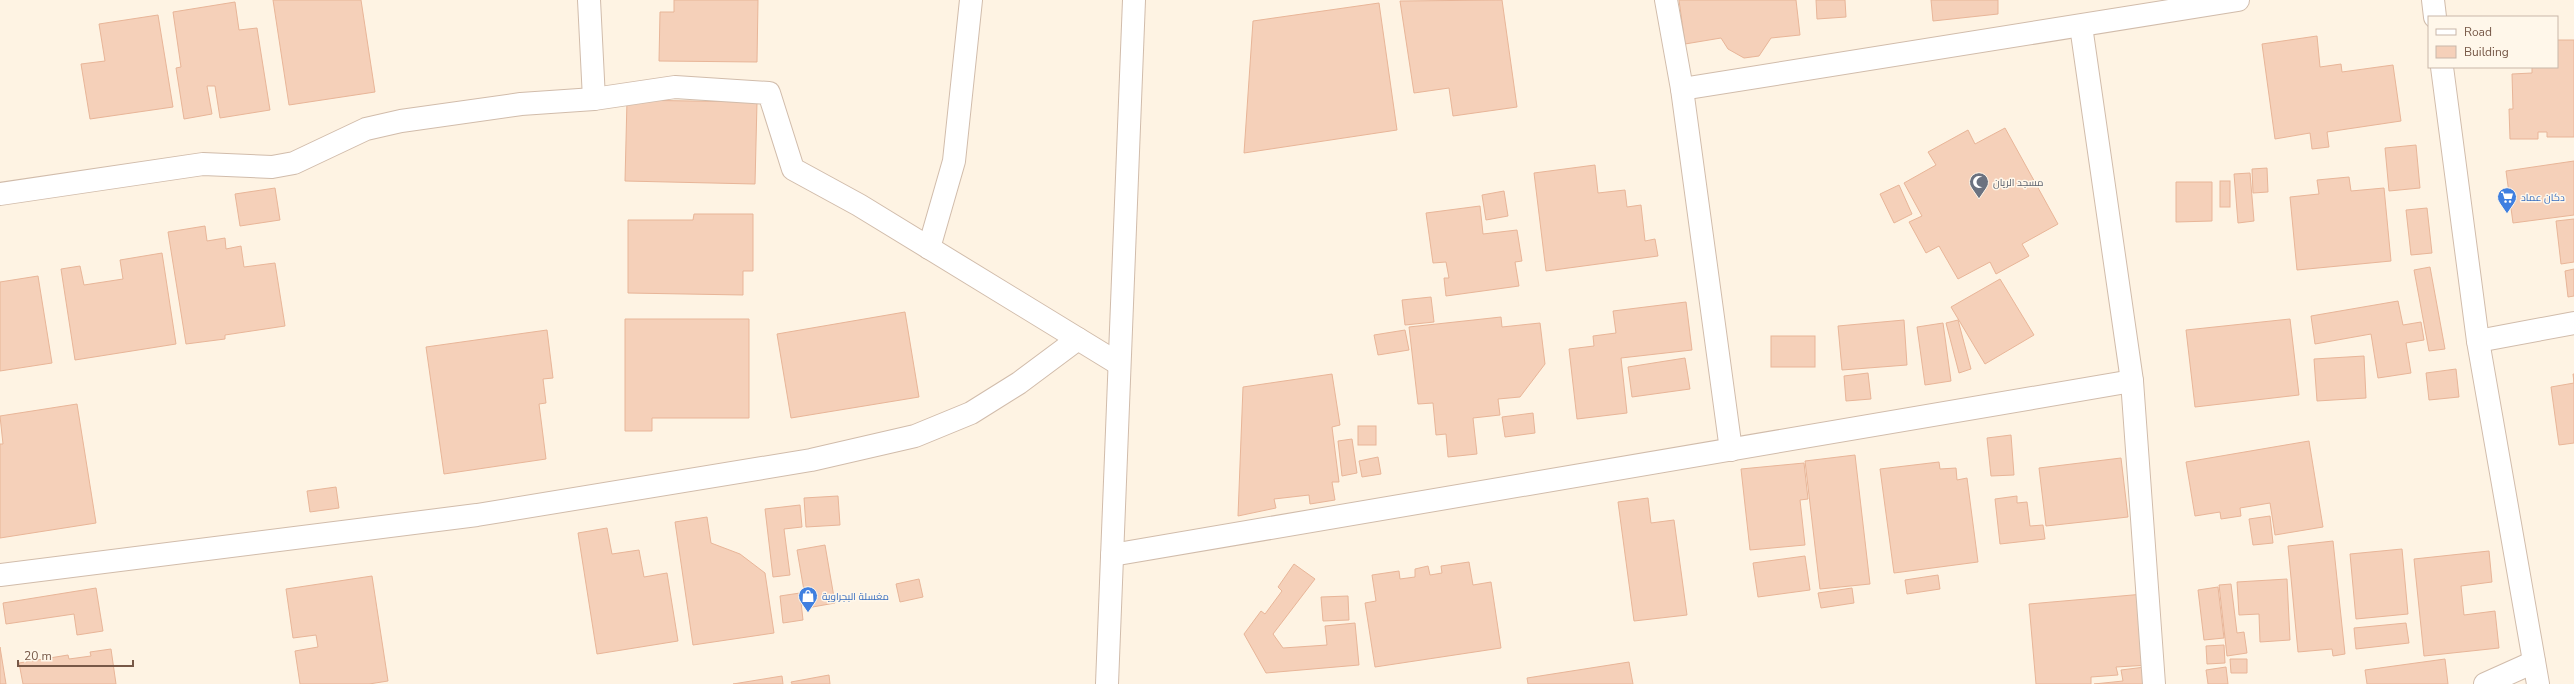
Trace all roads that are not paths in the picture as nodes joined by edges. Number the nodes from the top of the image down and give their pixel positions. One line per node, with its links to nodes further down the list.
1 (589, 0): 11 (street)
2 (971, 0): 13 (street)
3 (1134, 0): 17 (street)
4 (1666, 0): 10 (street)
5 (2238, 0): 8 (street)
6 (2433, 0): 7 (street)
7 (2435, 16)
8 (2081, 26): 10 (street); 18 (street)
9 (2442, 68): 16 (street)
10 (1682, 89): 19 (street)
11 (594, 99): 12 (street); 13 (street)
12 (0, 194)
13 (929, 248): 15 (street)
14 (2574, 323): 16 (street)
15 (1078, 339): 17 (street); 21 (street)
16 (2478, 341): 22 (street)
17 (1118, 364): 20 (street)
18 (2132, 381): 19 (street); 24 (street)
19 (1731, 450): 20 (street)
20 (1112, 555): 23 (street)
21 (0, 575)
22 (2534, 662): 25 (street); 26 (street)
23 (1106, 684)
24 (2154, 684)
25 (2485, 684)
26 (2538, 684)

